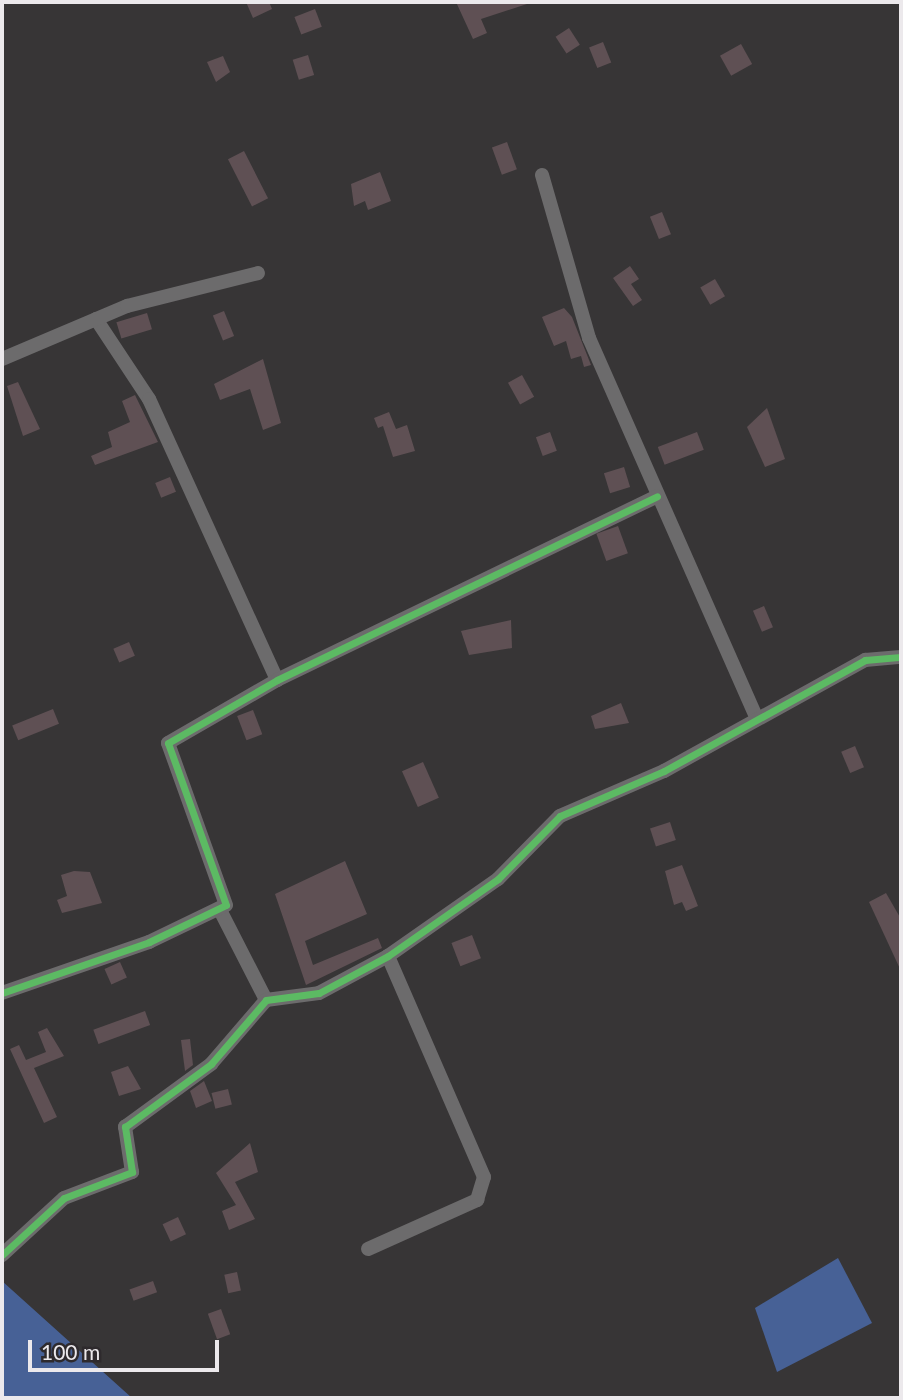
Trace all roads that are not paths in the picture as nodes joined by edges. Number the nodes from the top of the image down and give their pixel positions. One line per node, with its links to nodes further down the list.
1 (542, 175): 5 (street)
2 (258, 273): 3 (street)
3 (96, 319): 4 (street); 7 (street)
4 (2, 359)
5 (657, 496): 7 (street); 8 (street)
6 (901, 657): 8 (street)
7 (278, 680): 9 (street)
8 (757, 716): 10 (street)
9 (221, 912): 11 (street); 12 (street)
10 (388, 956): 12 (street); 13 (street)
11 (2, 993)
12 (266, 1000): 14 (street)
13 (368, 1248)
14 (3, 1254)

